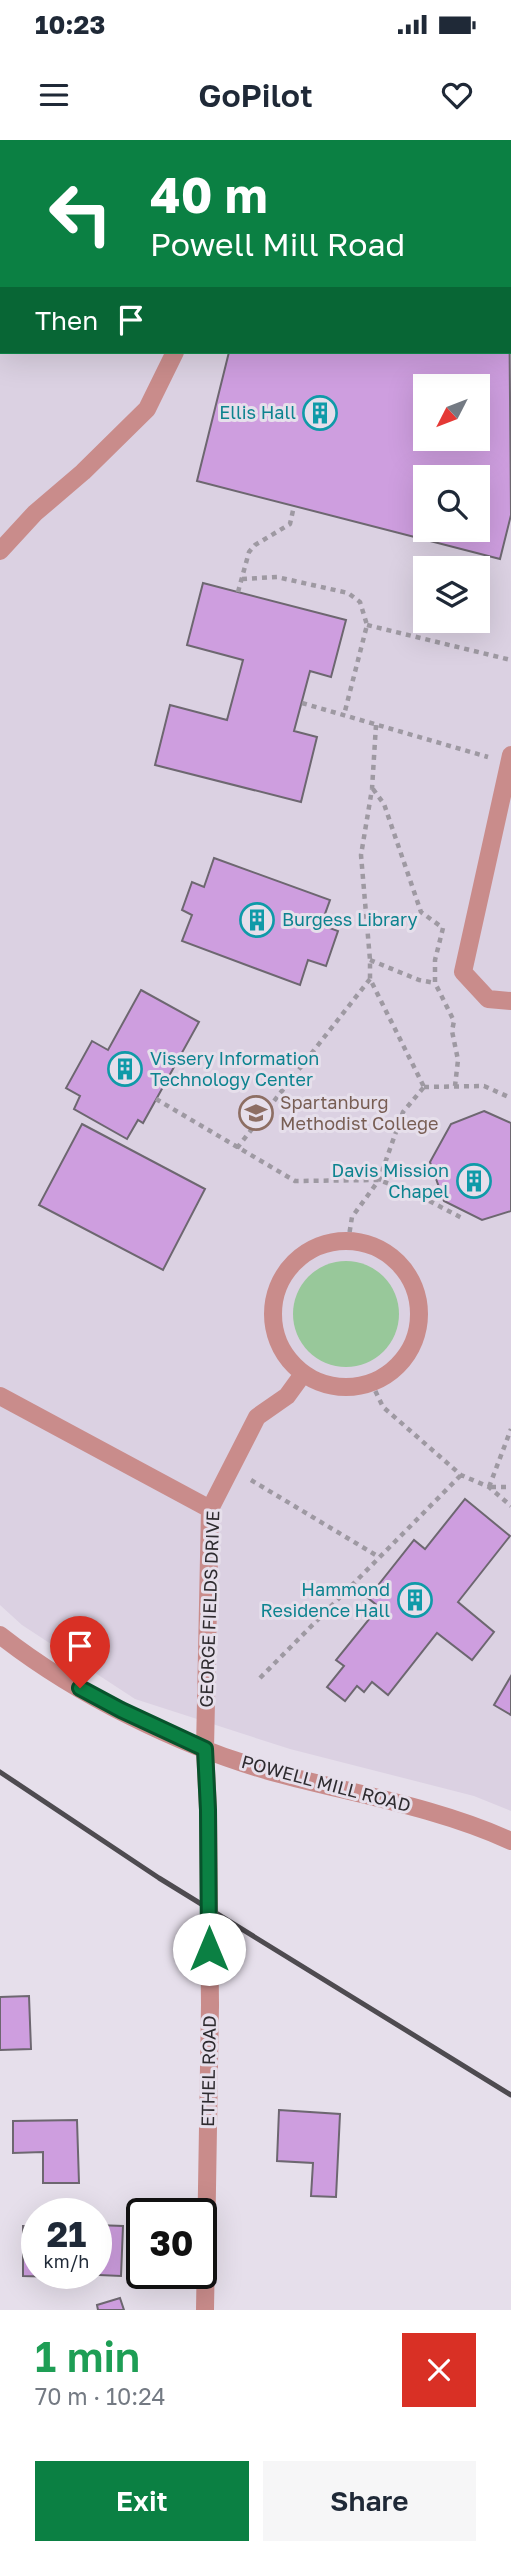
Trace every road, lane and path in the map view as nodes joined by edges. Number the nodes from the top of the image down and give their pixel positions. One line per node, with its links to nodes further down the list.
1 (174, 354): 3 (street)
2 (295, 506): 4 (path)
3 (0, 551)
4 (242, 579): 5 (path); 6 (path)
5 (238, 592)
6 (367, 625): 7 (path); 9 (path)
7 (511, 660)
8 (302, 703): 9 (path)
9 (344, 715): 10 (path)
10 (376, 725): 11 (path); 12 (path)
11 (510, 759): 16 (street)
12 (372, 789): 13 (path); 15 (path)
13 (370, 960): 14 (path); 15 (path)
14 (370, 979): 18 (path); 21 (path)
15 (435, 983): 17 (path)
16 (511, 1000)
17 (455, 1086): 18 (path); 19 (path)
18 (424, 1087): 22 (path)
19 (511, 1098)
20 (156, 1100): 21 (path)
21 (237, 1148): 22 (path)
22 (379, 1180): 23 (path); 24 (path)
23 (462, 1218)
24 (348, 1242): 25 (street); 26 (street)
25 (303, 1374): 26 (street); 29 (street, GEORGE FIELDS DRIVE)
26 (371, 1382): 30 (path)
27 (0, 1396): 34 (street)
28 (511, 1429): 32 (path)
29 (231, 1468): 34 (street, GEORGE FIELDS DRIVE); 35 (path)
30 (461, 1475): 32 (path); 35 (path)
31 (511, 1487): 32 (path)
32 (489, 1488): 33 (path)
33 (511, 1506)
34 (210, 1509): 38 (street, GEORGE FIELDS DRIVE)
35 (379, 1557): 37 (path)
36 (0, 1635): 38 (street, POWELL MILL ROAD)
37 (260, 1678)
38 (205, 1749): 39 (street, POWELL MILL ROAD); 40 (street, ETHEL ROAD, bridge)
39 (511, 1841)
40 (205, 2310)

